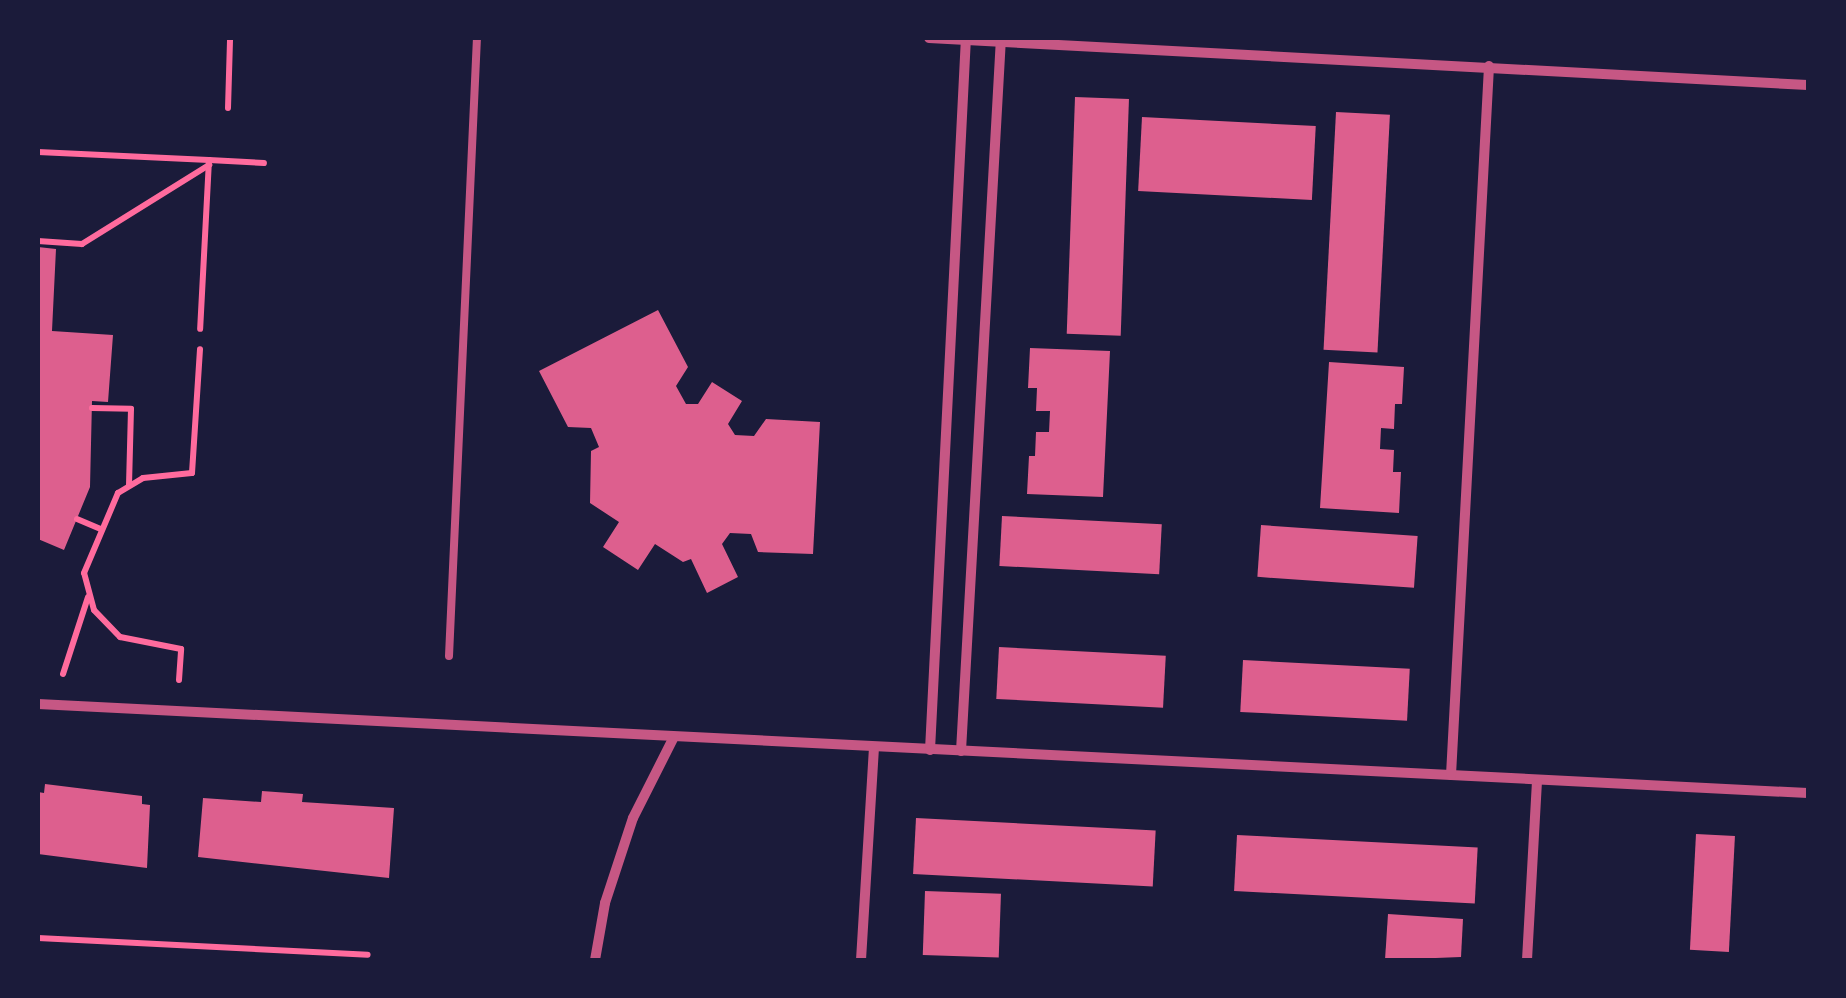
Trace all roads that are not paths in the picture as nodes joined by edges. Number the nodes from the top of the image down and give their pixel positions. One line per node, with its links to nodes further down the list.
1 (477, 38): 7 (lane)
2 (928, 38): 3 (street)
3 (966, 38): 4 (street); 11 (street)
4 (1001, 39): 5 (street); 12 (street)
5 (1489, 66): 6 (street); 13 (street)
6 (1808, 85)
7 (450, 656)
8 (38, 704): 9 (street)
9 (674, 737): 10 (street); 16 (street)
10 (874, 747): 11 (street); 17 (street)
11 (930, 750): 12 (street)
12 (961, 751): 13 (street)
13 (1451, 776): 14 (street)
14 (1537, 780): 15 (street); 18 (street)
15 (1808, 793)
16 (595, 960)
17 (861, 960)
18 (1527, 960)

